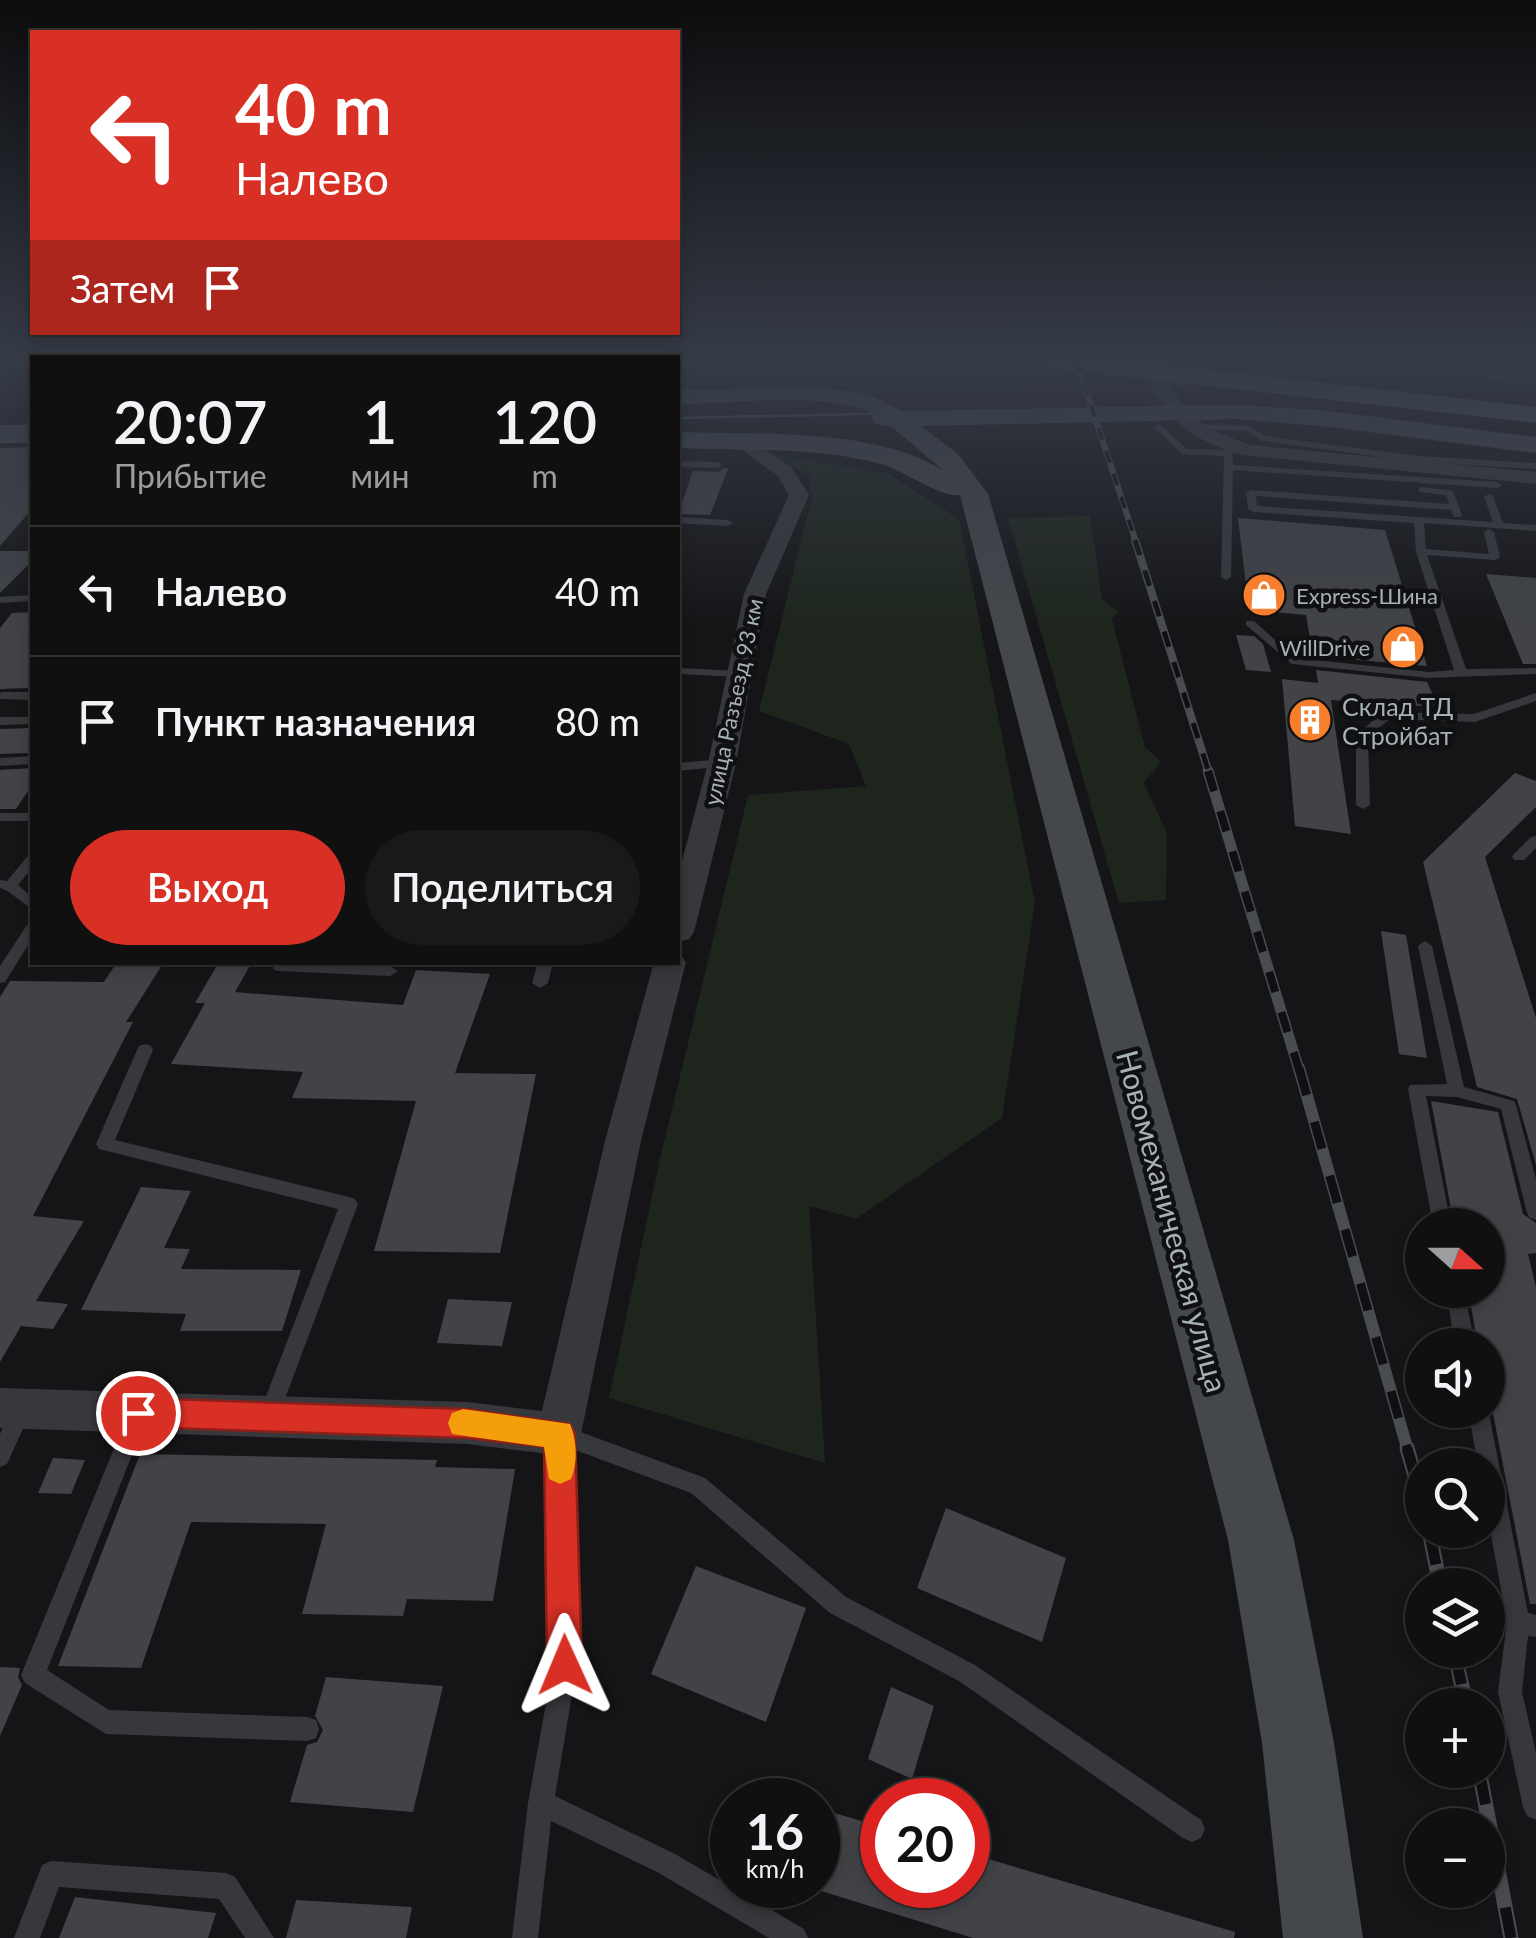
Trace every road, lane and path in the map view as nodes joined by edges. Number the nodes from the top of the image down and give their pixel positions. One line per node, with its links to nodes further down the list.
1 (755, 450): 30 (street, улица Разъезд 93 км)
2 (844, 450): 15 (main road)
3 (934, 450): 15 (main road, Новомеханическая улица)
4 (1183, 450): 7 (lane)
5 (1218, 450): 7 (street)
6 (1356, 450): 10 (lane)
7 (1228, 460): 10 (street); 11 (lane); 23 (lane)
8 (680, 464): 9 (lane)
9 (718, 465)
10 (1535, 477)
11 (1380, 482): 12 (lane); 14 (lane)
12 (1497, 485)
13 (1489, 496): 21 (lane)
14 (1454, 507): 17 (lane); 19 (lane)
15 (980, 514): 76 (main road, Новомеханическая улица)
16 (680, 520): 18 (lane)
17 (1419, 521): 19 (lane); 22 (lane)
18 (728, 524)
19 (1460, 524): 21 (lane)
20 (1536, 528): 21 (lane)
21 (1494, 529): 22 (lane)
22 (1421, 552): 29 (lane)
23 (1226, 577)
24 (27, 598): 25 (lane)
25 (0, 600)
26 (1250, 623): 29 (lane)
27 (1536, 671): 29 (lane)
28 (680, 672): 30 (lane)
29 (1461, 672)
30 (739, 674): 38 (street, улица Разъезд 93 км)
31 (4, 696): 32 (lane)
32 (30, 696)
33 (1536, 697): 40 (lane)
34 (30, 720): 35 (lane)
35 (0, 721)
36 (30, 760): 37 (lane)
37 (0, 762)
38 (722, 763): 39 (lane); 48 (street, улица Разъезд 93 км)
39 (680, 768)
40 (1363, 805)
41 (30, 817): 42 (lane)
42 (0, 818)
43 (1536, 840): 44 (lane)
44 (1520, 857)
45 (30, 862): 46 (lane)
46 (5, 885): 47 (lane)
47 (30, 903)
48 (680, 924)
49 (30, 931): 55 (lane)
50 (1424, 946): 58 (lane)
51 (278, 965): 54 (lane)
52 (545, 965): 56 (lane)
53 (669, 965): 65 (street)
54 (390, 971)
55 (0, 978)
56 (540, 982)
57 (145, 1050): 63 (lane)
58 (1457, 1091): 59 (lane); 60 (lane)
59 (1439, 1208)
60 (1536, 1213)
61 (11, 1409): 62 (street); 66 (lane)
62 (138, 1413): 63 (street); 68 (lane)
63 (268, 1417): 65 (street)
64 (1482, 1428): 67 (lane)
65 (559, 1434): 69 (lane); 71 (lane)
66 (0, 1457)
67 (1527, 1624): 70 (lane)
68 (308, 1729)
69 (542, 1803): 74 (lane); 75 (lane)
70 (1536, 1807)
71 (1192, 1829)
72 (27, 1938): 73 (lane)
73 (261, 1938)
74 (524, 1938)
75 (795, 1938)
76 (1323, 1938)

